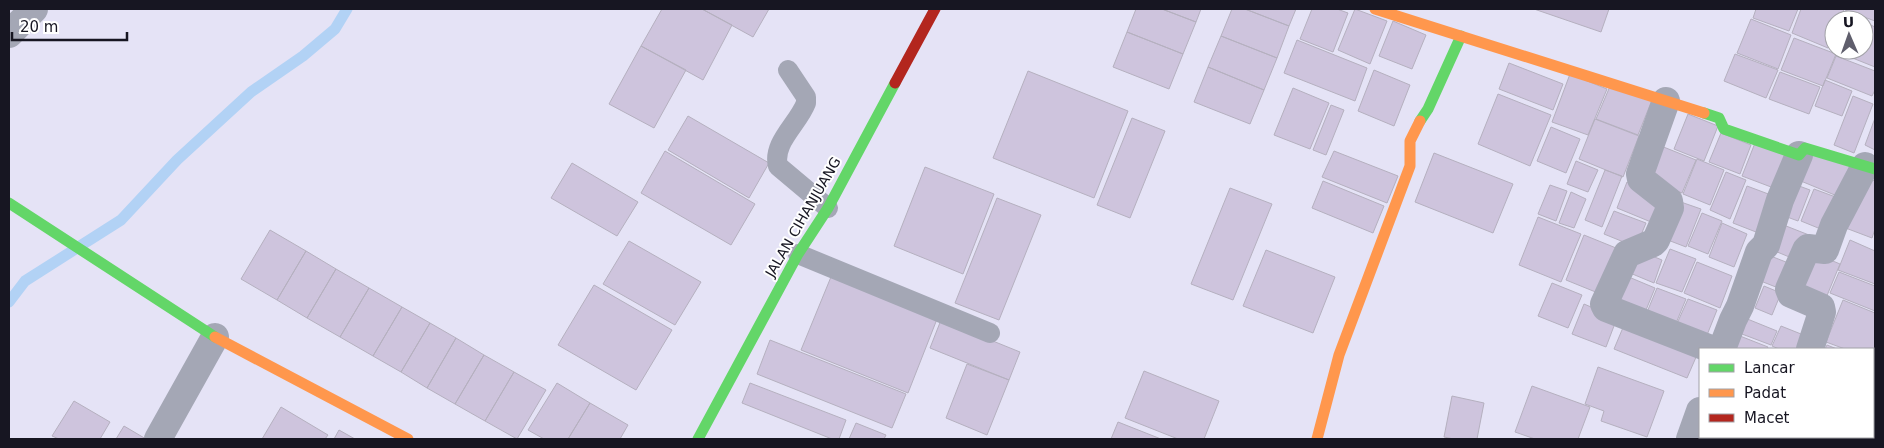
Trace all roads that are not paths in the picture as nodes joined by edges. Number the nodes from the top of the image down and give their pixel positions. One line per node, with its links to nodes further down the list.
1 (34, 9): 4 (street)
2 (935, 9): 11 (street, JALAN CIHANJUANG)
3 (1375, 9): 5 (street)
4 (9, 34)
5 (1461, 36): 7 (street); 22 (street)
6 (788, 70): 11 (lane)
7 (1666, 101): 8 (street); 15 (street)
8 (1798, 155): 9 (street); 16 (street)
9 (1870, 168): 17 (street)
10 (9, 203): 14 (street)
11 (828, 208): 12 (street, JALAN CIHANJUANG)
12 (798, 254): 13 (lane); 21 (street, JALAN CIHANJUANG)
13 (990, 333)
14 (215, 337): 19 (street); 20 (street)
15 (1708, 348)
16 (1722, 348)
17 (1810, 348)
18 (1699, 414): 23 (street)
19 (158, 439)
20 (408, 439)
21 (698, 439)
22 (1317, 439)
23 (1690, 439)

